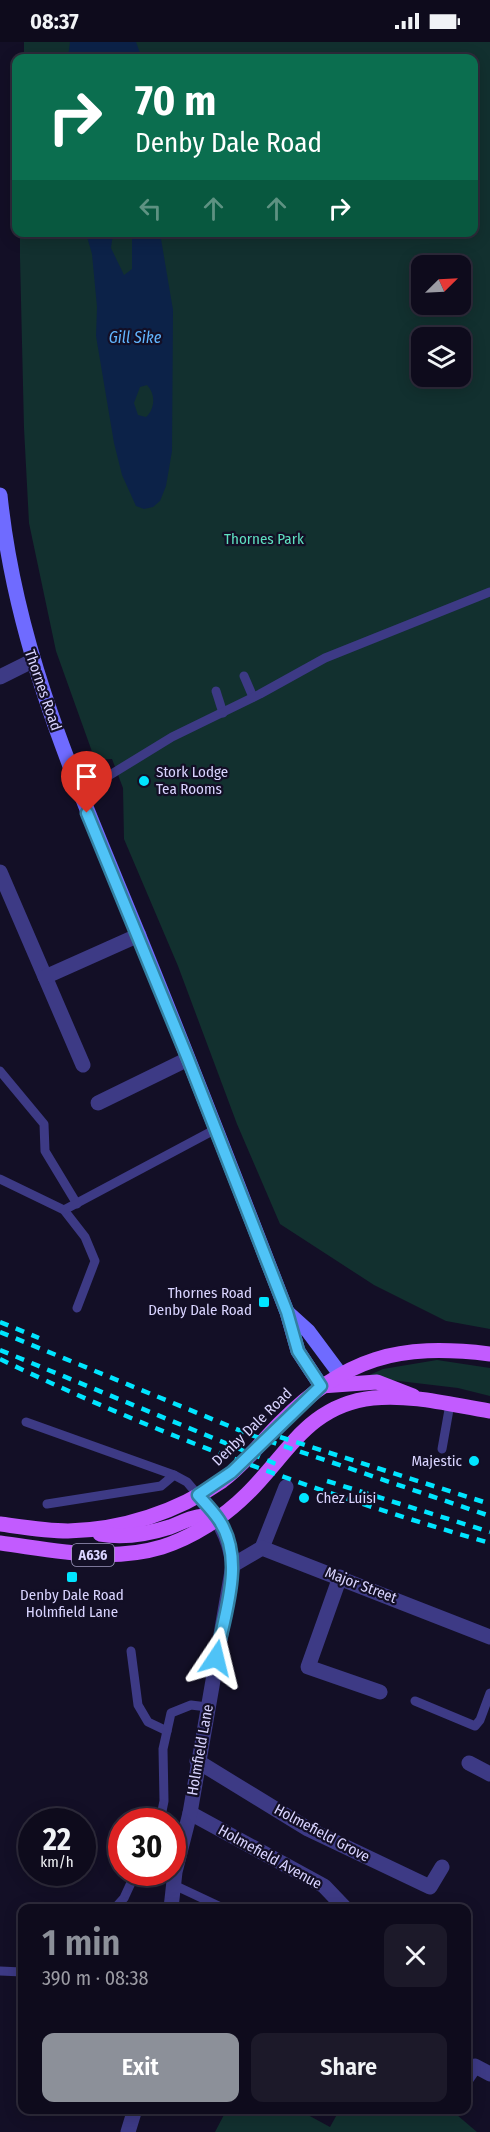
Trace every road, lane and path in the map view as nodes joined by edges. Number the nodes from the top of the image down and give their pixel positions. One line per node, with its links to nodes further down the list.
1 (0, 495): 3 (main road, Thornes Road)
2 (490, 592): 7 (lane)
3 (32, 662): 5 (street); 9 (main road, Thornes Road)
4 (244, 676): 7 (lane)
5 (0, 677)
6 (216, 691): 8 (lane)
7 (253, 697): 8 (lane)
8 (224, 712): 9 (lane)
9 (79, 794): 11 (main road, Thornes Road)
10 (0, 872): 12 (street)
11 (139, 935): 12 (street); 13 (main road, Thornes Road)
12 (45, 977): 14 (street)
13 (188, 1059): 16 (street); 17 (main road, Thornes Road)
14 (83, 1065)
15 (0, 1071): 19 (lane)
16 (98, 1102)
17 (216, 1129): 19 (lane); 22 (main road, Thornes Road)
18 (0, 1179): 20 (lane)
19 (76, 1204): 20 (lane)
20 (64, 1210): 21 (lane)
21 (77, 1308)
22 (287, 1312): 24 (main road, Thornes Road); 25 (main road, Thornes Road)
23 (490, 1354): 24 (main road, Denby Dale Road / A636)
24 (340, 1381): 25 (main road, Denby Dale Road / A636); 26 (main road, A636); 28 (main road)
25 (321, 1386): 34 (main road, Denby Dale Road / A636)
26 (415, 1398): 27 (main road, A636); 28 (main road, A636)
27 (450, 1404): 29 (main road, A636); 31 (lane)
28 (336, 1408): 36 (main road, A636)
29 (490, 1411)
30 (26, 1422): 32 (lane)
31 (442, 1449)
32 (174, 1475): 34 (lane); 35 (lane)
33 (286, 1487): 40 (street)
34 (198, 1495): 36 (street, Holmfield Lane); 38 (main road, Denby Dale Road / A636)
35 (47, 1504)
36 (219, 1519): 38 (main road, A636); 39 (main road, A636); 41 (street, Holmfield Lane)
37 (0, 1524): 38 (main road, Denby Dale Road / A636)
38 (83, 1530)
39 (0, 1544)
40 (262, 1548): 41 (street); 42 (street, Major Street)
41 (233, 1565): 48 (street, Holmfield Lane)
42 (340, 1577): 43 (street, Major Street); 45 (street)
43 (490, 1637)
44 (131, 1652): 49 (lane)
45 (380, 1692)
46 (490, 1693): 47 (lane)
47 (415, 1701)
48 (207, 1707): 49 (lane); 50 (street, Holmfield Lane)
49 (167, 1731): 53 (lane)
50 (197, 1761): 54 (street, Holmfield Lane); 56 (street, Holmefield Grove)
51 (469, 1763): 52 (street)
52 (490, 1774)
53 (163, 1808)
54 (190, 1813): 55 (street, Holmfield Lane); 63 (street, Holmefield Avenue)
55 (186, 1831)
56 (442, 1866)
57 (130, 1886): 60 (lane)
58 (174, 1886): 61 (street, Holmfield Lane)
59 (176, 1886): 62 (lane)
60 (119, 1904)
61 (172, 1904)
62 (214, 1904)
63 (341, 1904)
64 (0, 1971): 65 (lane)
65 (18, 1972)
66 (471, 2072): 67 (street)
67 (490, 2074)
68 (133, 2114): 69 (street)
69 (128, 2132)

